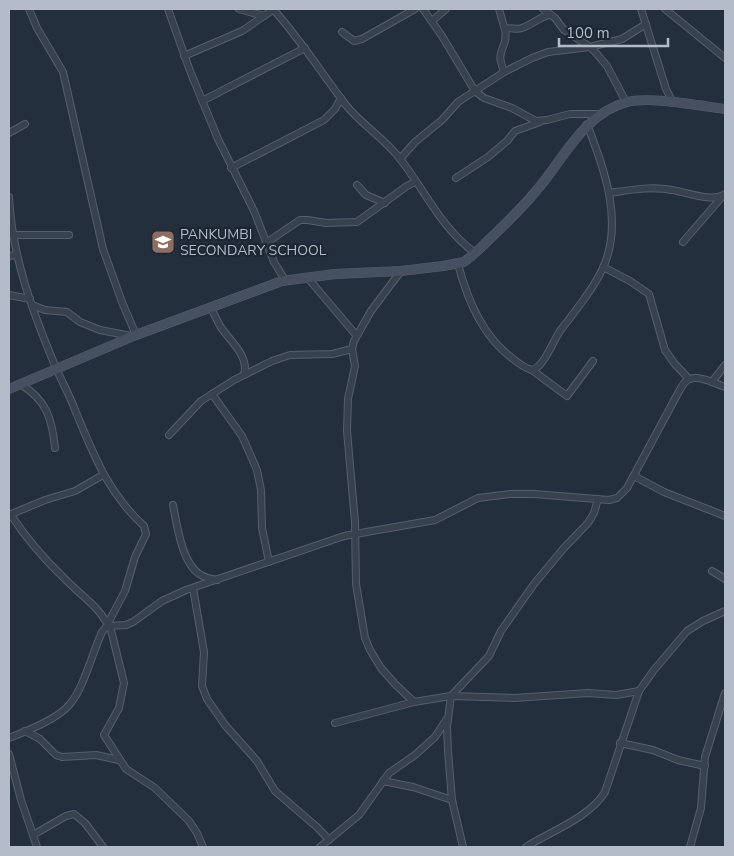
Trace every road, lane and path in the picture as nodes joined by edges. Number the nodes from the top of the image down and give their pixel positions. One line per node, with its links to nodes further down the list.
1 (29, 9): 58 (street)
2 (168, 9): 20 (street)
3 (239, 9): 13 (street)
4 (274, 9): 13 (street); 19 (street)
5 (415, 9): 17 (street)
6 (423, 9): 14 (street)
7 (446, 9): 14 (street)
8 (499, 9): 16 (street)
9 (543, 9): 12 (street)
10 (641, 9): 15 (street)
11 (665, 9): 21 (street)
12 (549, 15): 16 (street); 18 (street)
13 (264, 16): 20 (street)
14 (432, 21): 23 (street)
15 (646, 24): 18 (street); 27 (street)
16 (505, 30): 22 (street)
17 (342, 32)
18 (590, 47): 22 (street); 26 (street)
19 (305, 48): 24 (street); 25 (street)
20 (184, 56): 25 (street)
21 (725, 58)
22 (504, 72): 23 (street)
23 (475, 91): 30 (street); 34 (street)
24 (341, 98): 34 (street); 35 (street)
25 (202, 101): 35 (street)
26 (626, 102): 27 (street); 29 (street)
27 (673, 103): 28 (street)
28 (725, 109)
29 (601, 114): 30 (street); 32 (street)
30 (541, 122): 36 (street)
31 (25, 124): 33 (street)
32 (587, 124): 39 (street); 47 (street)
33 (9, 133)
34 (400, 159): 37 (street)
35 (231, 168): 46 (street)
36 (456, 178)
37 (415, 182): 42 (street); 47 (street)
38 (357, 185): 42 (street)
39 (609, 193): 40 (street); 51 (street)
40 (724, 196): 45 (street)
41 (9, 197): 43 (street)
42 (385, 203): 46 (street)
43 (12, 235): 44 (street); 49 (street)
44 (69, 235)
45 (683, 242)
46 (266, 243): 54 (street)
47 (475, 253): 50 (street)
48 (9, 256): 49 (street)
49 (16, 256): 56 (street)
50 (458, 264): 52 (street); 64 (street)
51 (603, 267): 64 (street); 66 (street)
52 (401, 271): 53 (street); 59 (street)
53 (307, 277): 54 (street); 59 (street)
54 (285, 280): 57 (street)
55 (9, 295): 56 (street)
56 (31, 302): 58 (street); 63 (street)
57 (211, 308): 58 (street); 65 (street)
58 (134, 336): 63 (street)
59 (356, 336): 60 (street)
60 (352, 349): 65 (street); 80 (street)
61 (593, 361): 64 (street)
62 (725, 365): 67 (street)
63 (57, 370): 68 (street); 74 (street)
64 (532, 370)
65 (244, 375): 71 (street)
66 (689, 379): 67 (street); 75 (street)
67 (712, 382): 69 (street)
68 (20, 384): 70 (street); 73 (street)
69 (725, 387)
70 (9, 389)
71 (212, 394): 72 (street); 81 (street)
72 (169, 435)
73 (55, 448)
74 (104, 475): 78 (street); 87 (street)
75 (634, 476): 76 (street); 79 (street)
76 (598, 499): 80 (street); 90 (street)
77 (173, 506): 84 (street)
78 (10, 515): 87 (street)
79 (725, 516)
80 (355, 533): 81 (street); 91 (street)
81 (269, 562): 84 (street)
82 (712, 571): 83 (street)
83 (725, 579)
84 (218, 580): 85 (street)
85 (193, 588): 87 (street); 103 (street)
86 (725, 612): 88 (street)
87 (108, 625): 94 (street); 98 (street)
88 (639, 691): 90 (street); 96 (street)
89 (725, 693): 99 (street)
90 (451, 696): 91 (street); 92 (street)
91 (414, 702): 93 (street)
92 (448, 715): 100 (street); 101 (street)
93 (335, 722)
94 (25, 731): 95 (street); 98 (street)
95 (9, 738)
96 (620, 743): 99 (street); 110 (street)
97 (9, 754): 102 (street)
98 (119, 760): 107 (street)
99 (705, 766): 104 (street)
100 (384, 781): 101 (street); 103 (street)
101 (452, 800): 109 (street)
102 (33, 835): 105 (street); 106 (street)
103 (329, 840): 108 (street)
104 (693, 846)
105 (37, 847)
106 (103, 847)
107 (204, 847)
108 (320, 847)
109 (463, 847)
110 (526, 847)

